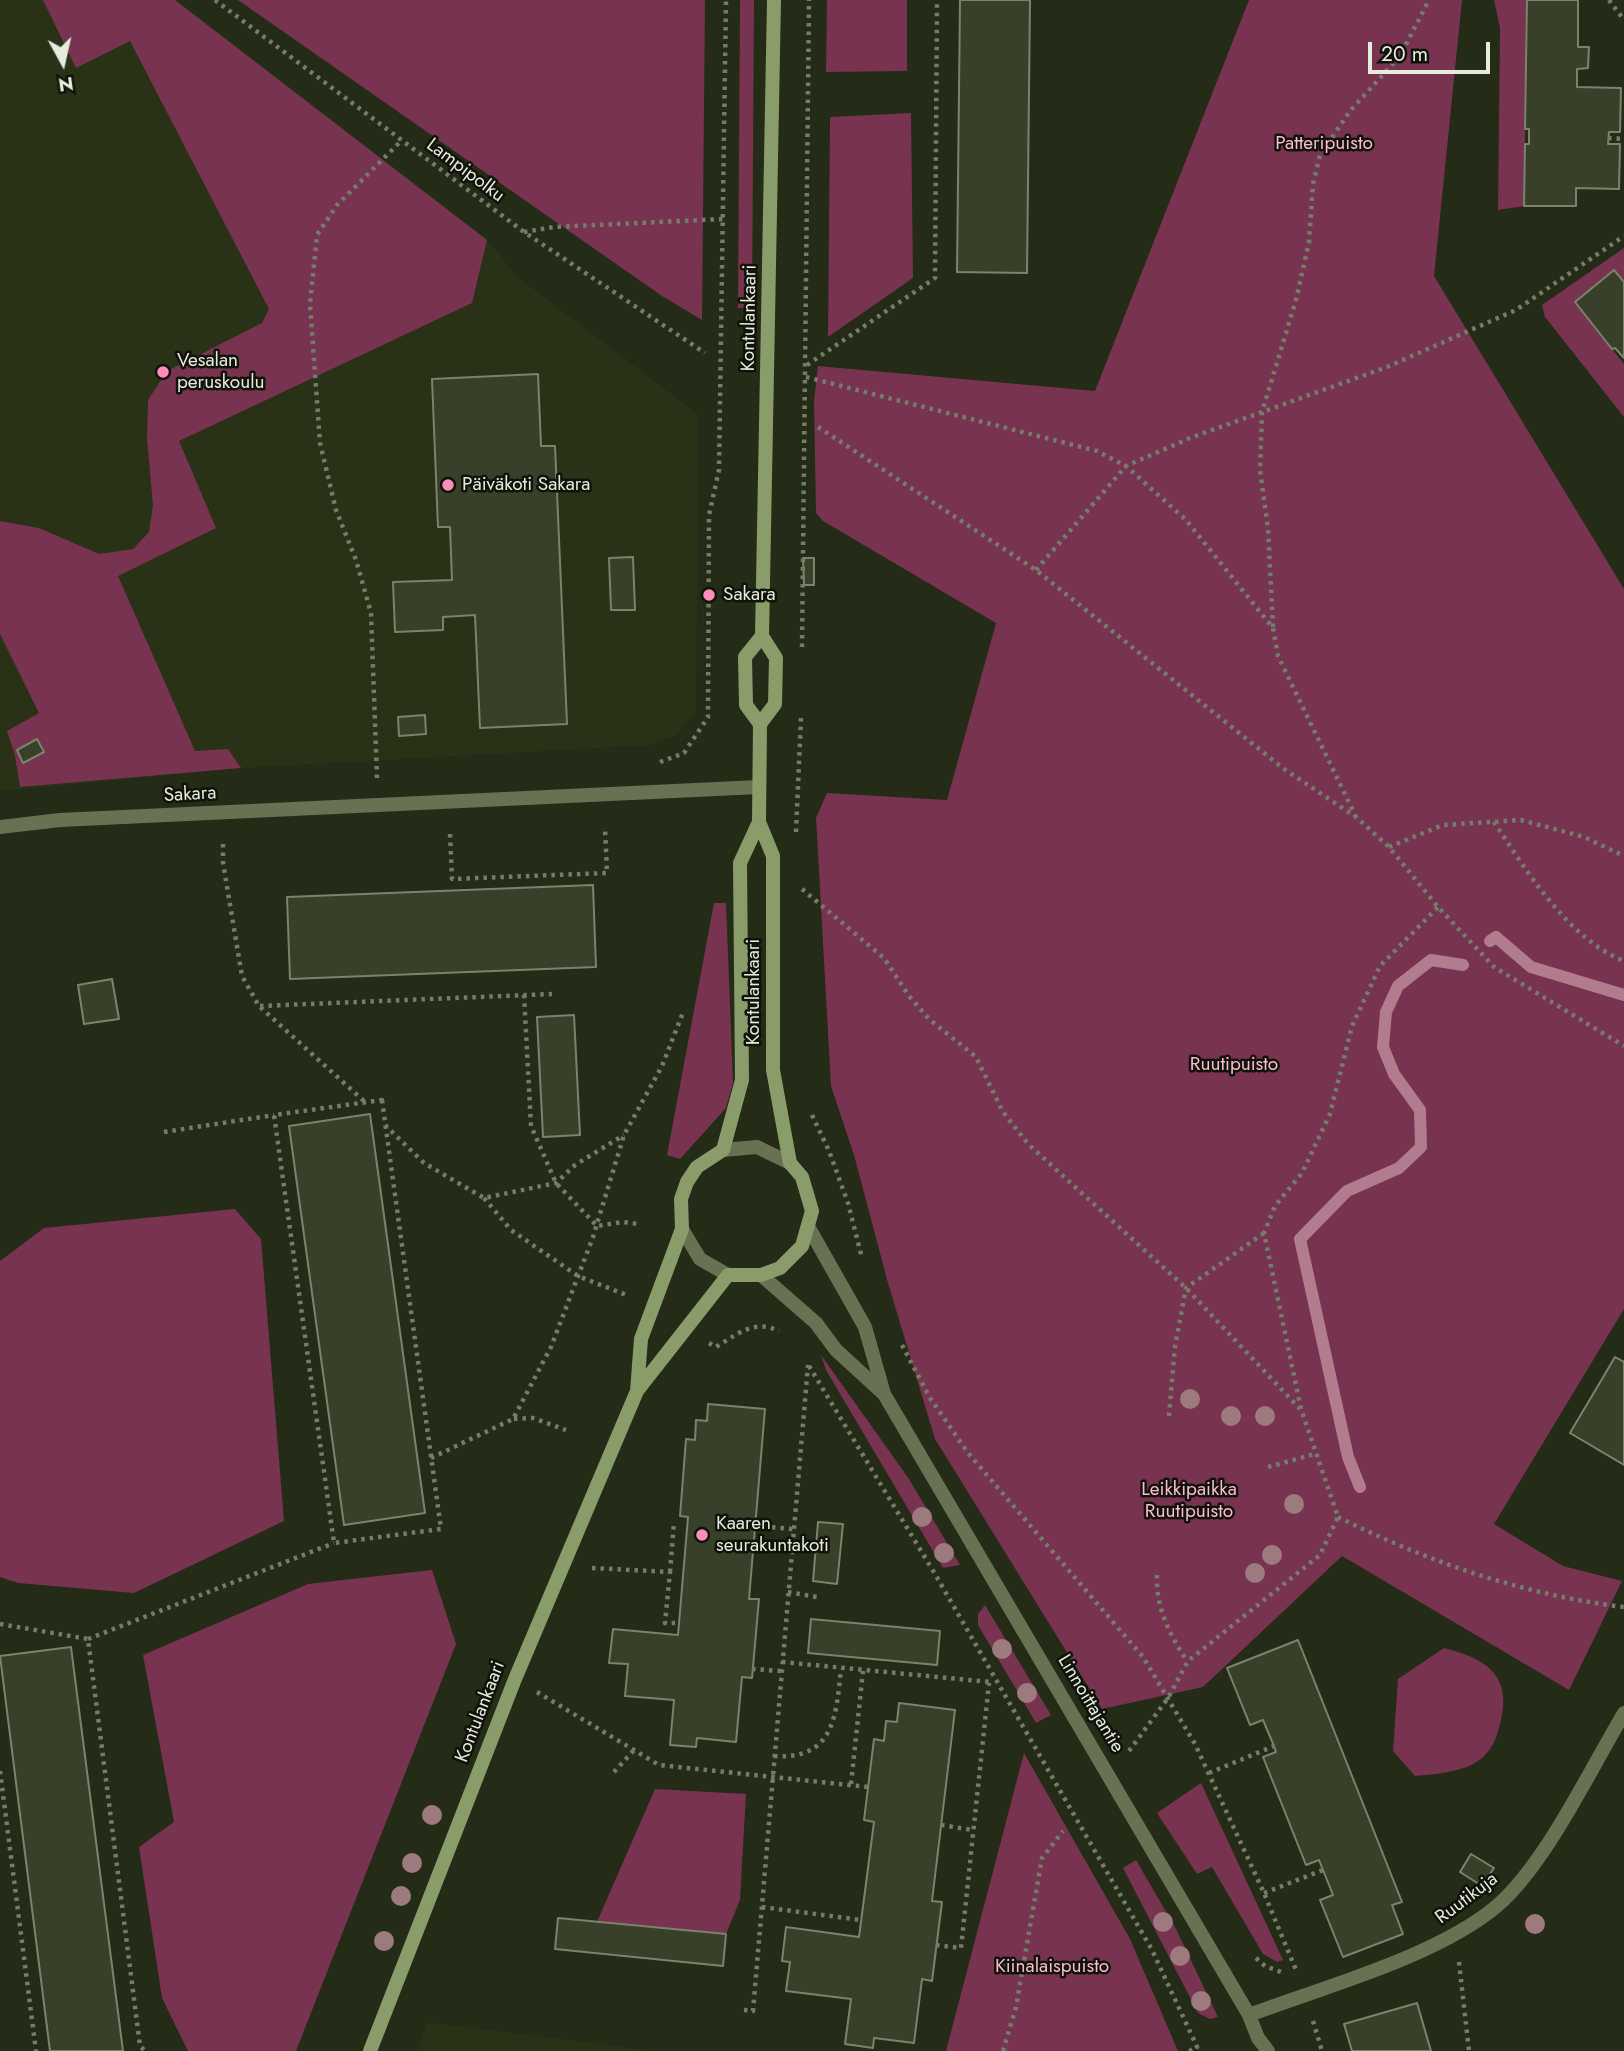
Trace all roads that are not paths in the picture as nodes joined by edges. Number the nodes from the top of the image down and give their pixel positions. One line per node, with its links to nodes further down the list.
1 (774, 0): 2 (main road, Kontulankaari)
2 (762, 636): 3 (main road, Kontulankaari); 3 (main road, Kontulankaari)
3 (760, 724): 4 (main road, Kontulankaari)
4 (759, 787): 5 (main road, Kontulankaari); 6 (street, Sakara)
5 (759, 822): 7 (main road, Kontulankaari); 8 (main road, Kontulankaari)
6 (0, 827)
7 (723, 1150): 8 (street); 10 (main road, Kontulankaari)
8 (790, 1163): 9 (main road, Kontulankaari)
9 (809, 1228): 12 (main road, Kontulankaari); 14 (street, Linnoittajantie)
10 (682, 1230): 11 (street); 13 (main road, Kontulankaari)
11 (728, 1275): 12 (main road, Kontulankaari); 13 (main road, Kontulankaari)
12 (761, 1275): 14 (street, Linnoittajantie)
13 (637, 1391): 18 (main road, Kontulankaari)
14 (884, 1394): 16 (street, Linnoittajantie)
15 (1624, 1713): 16 (street, Ruutikuja)
16 (1249, 2015): 17 (street, Linnoittajantie)
17 (1257, 2044): 19 (street, Linnoittajantie)
18 (370, 2051)
19 (1268, 2051)

